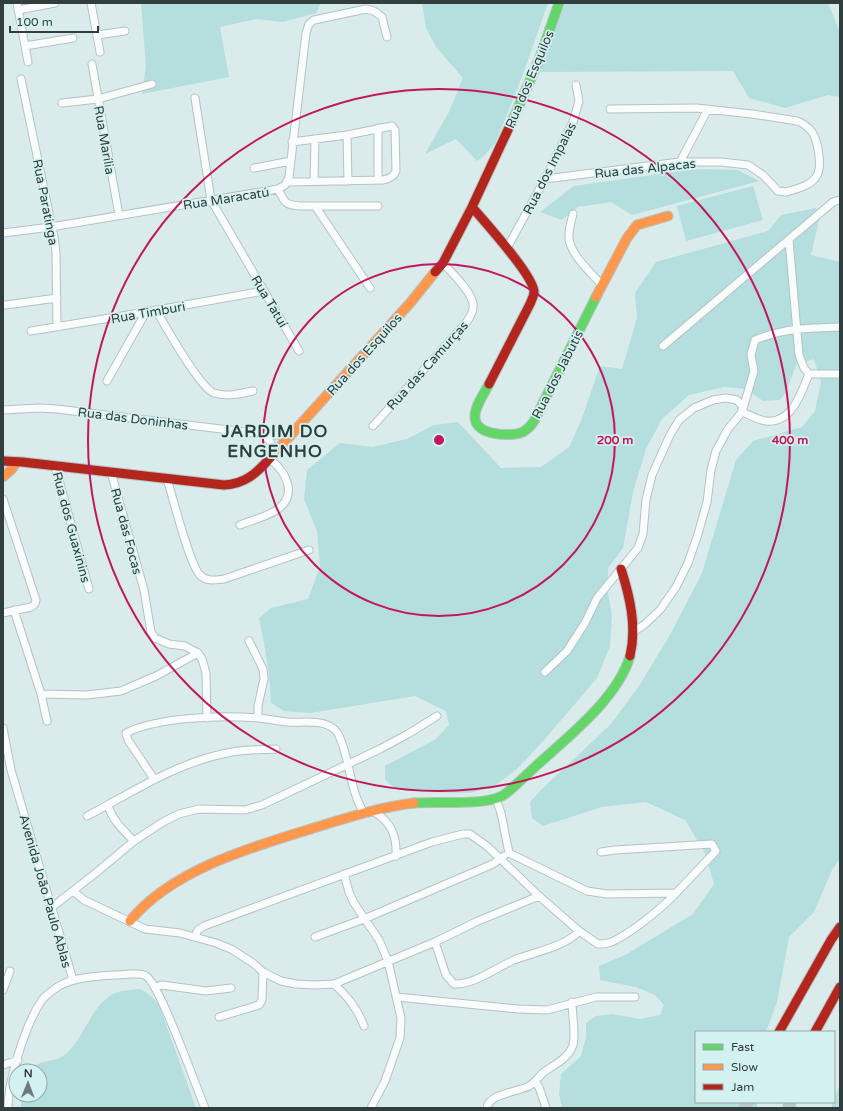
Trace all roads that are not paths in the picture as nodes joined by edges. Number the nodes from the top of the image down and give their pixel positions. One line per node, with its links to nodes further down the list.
1 (55, 3): 4 (street)
2 (91, 3): 6 (street)
3 (560, 3): 38 (main road, Rua dos Esquilos)
4 (17, 7): 9 (street)
5 (125, 31): 6 (street)
6 (97, 35): 10 (street)
7 (386, 37): 24 (street, Rua Maracatú)
8 (73, 38): 9 (street)
9 (25, 46): 11 (street)
10 (100, 52)
11 (28, 62)
12 (92, 64): 17 (street, Rua Marília)
13 (21, 79): 42 (street, Rua Paratinga)
14 (152, 84): 17 (street)
15 (576, 85): 28 (street, Rua dos Impalas)
16 (195, 98): 34 (street)
17 (98, 99): 18 (street); 40 (street, Rua Marília)
18 (62, 104)
19 (610, 109): 20 (street)
20 (708, 109): 26 (street); 26 (street, Rua das Alpacas)
21 (378, 128): 22 (street); 29 (street); 29 (street)
22 (348, 134): 23 (street); 31 (street)
23 (315, 139): 24 (street); 30 (street)
24 (292, 142): 25 (street, Rua Maracatú)
25 (291, 161): 27 (street); 32 (street, Rua Maracatú)
26 (680, 162): 28 (street, Rua das Alpacas)
27 (254, 168)
28 (545, 179): 45 (street, Rua dos Impalas)
29 (378, 180): 31 (street)
30 (314, 181): 31 (street); 32 (street)
31 (348, 181)
32 (287, 182): 33 (street, Rua Maracatú)
33 (278, 189): 34 (street, Rua Maracatú); 36 (street)
34 (210, 200): 40 (street, Rua Maracatú); 49 (street, Rua Tatuí)
35 (840, 200): 44 (street)
36 (315, 206): 37 (street); 48 (street)
37 (378, 206)
38 (472, 207): 45 (main road, Rua dos Jabutis); 46 (main road, Rua dos Esquilos)
39 (573, 214): 47 (street)
40 (119, 216): 42 (street, Rua Maracatú)
41 (668, 216): 47 (main road, Rua dos Jabutis)
42 (51, 227): 43 (street, Rua Maracatú); 50 (street, Rua Paratinga)
43 (3, 233)
44 (789, 240): 56 (street); 58 (street)
45 (507, 248): 47 (main road, Rua dos Jabutis)
46 (443, 263): 66 (street, Rua das Camurças); 68 (main road, Rua dos Esquilos)
47 (602, 286)
48 (370, 288)
49 (264, 291): 52 (street, Rua Timburi); 59 (street, Rua Tatuí)
50 (56, 298): 51 (street); 54 (street, Rua Paratinga)
51 (6, 305)
52 (156, 310): 53 (street, Rua Timburi); 63 (street)
53 (146, 312): 54 (street, Rua Timburi); 62 (street)
54 (57, 327): 57 (street, Rua Timburi)
55 (840, 327): 56 (street)
56 (797, 328): 60 (street); 65 (street)
57 (31, 331)
58 (663, 346)
59 (299, 351)
60 (809, 374): 61 (street); 65 (street)
61 (840, 374)
62 (107, 381)
63 (253, 391)
64 (3, 410): 67 (street, Rua das Doninhas)
65 (742, 412): 79 (street); 83 (street)
66 (373, 426)
67 (262, 434): 68 (street, Rua das Doninhas); 69 (street)
68 (290, 436): 69 (main road, Rua dos Esquilos)
69 (273, 456): 75 (main road, Rua dos Esquilos); 77 (street)
70 (3, 461): 71 (main road, Rua dos Esquilos)
71 (14, 465): 72 (main road, Rua dos Esquilos); 74 (main road)
72 (55, 466): 73 (main road, Rua dos Esquilos); 80 (street, Rua dos Guaxinins)
73 (111, 472): 75 (main road, Rua dos Esquilos); 85 (street, Rua das Focas)
74 (3, 477)
75 (167, 478): 78 (street)
76 (3, 499): 81 (street)
77 (240, 525)
78 (309, 550)
79 (621, 569): 83 (main road); 86 (street)
80 (89, 589)
81 (14, 610): 82 (street); 87 (street)
82 (3, 613)
83 (633, 632): 96 (main road)
84 (249, 641): 90 (street)
85 (198, 652): 87 (street); 89 (street)
86 (545, 672)
87 (41, 694): 91 (street)
88 (437, 716): 94 (street)
89 (207, 718): 90 (street); 95 (street)
90 (258, 718): 94 (street)
91 (47, 721)
92 (3, 728): 109 (street, Avenida João Paulo Ablas)
93 (276, 749): 95 (street)
94 (348, 764): 98 (street); 100 (street)
95 (154, 779): 97 (street)
96 (496, 799): 98 (main road); 102 (street)
97 (108, 805): 99 (street); 100 (street)
98 (368, 812): 103 (street); 111 (main road)
99 (87, 816)
100 (134, 841): 106 (street)
101 (601, 852): 107 (street)
102 (509, 853): 104 (street); 107 (street)
103 (396, 856): 104 (street); 105 (street)
104 (500, 859): 108 (street); 110 (street)
105 (344, 874): 110 (street); 114 (street)
106 (73, 891): 109 (street); 111 (street)
107 (676, 893): 113 (street)
108 (539, 896): 113 (street); 116 (street)
109 (51, 908): 120 (street, Avenida João Paulo Ablas)
110 (364, 919): 115 (street); 117 (street)
111 (130, 921): 114 (street)
112 (840, 927): 131 (main road)
113 (579, 931): 116 (street)
114 (195, 936): 119 (street)
115 (315, 937)
116 (435, 942): 117 (street)
117 (388, 961): 121 (street); 126 (street)
118 (10, 971): 125 (street)
119 (263, 972): 121 (street); 129 (street)
120 (72, 980): 122 (street, Avenida João Paulo Ablas); 133 (street)
121 (334, 984): 130 (street)
122 (155, 987): 124 (street); 137 (street, Avenida João Paulo Ablas)
123 (840, 987): 132 (main road)
124 (231, 988)
125 (3, 990)
126 (397, 996): 128 (street); 138 (street)
127 (634, 997): 128 (street)
128 (572, 1002): 135 (street)
129 (219, 1017)
130 (364, 1026)
131 (780, 1031)
132 (816, 1031)
133 (18, 1060): 134 (street); 136 (street)
134 (3, 1065)
135 (535, 1082): 139 (street); 140 (street)
136 (8, 1108)
137 (204, 1108)
138 (371, 1108)
139 (487, 1108)
140 (546, 1108)

